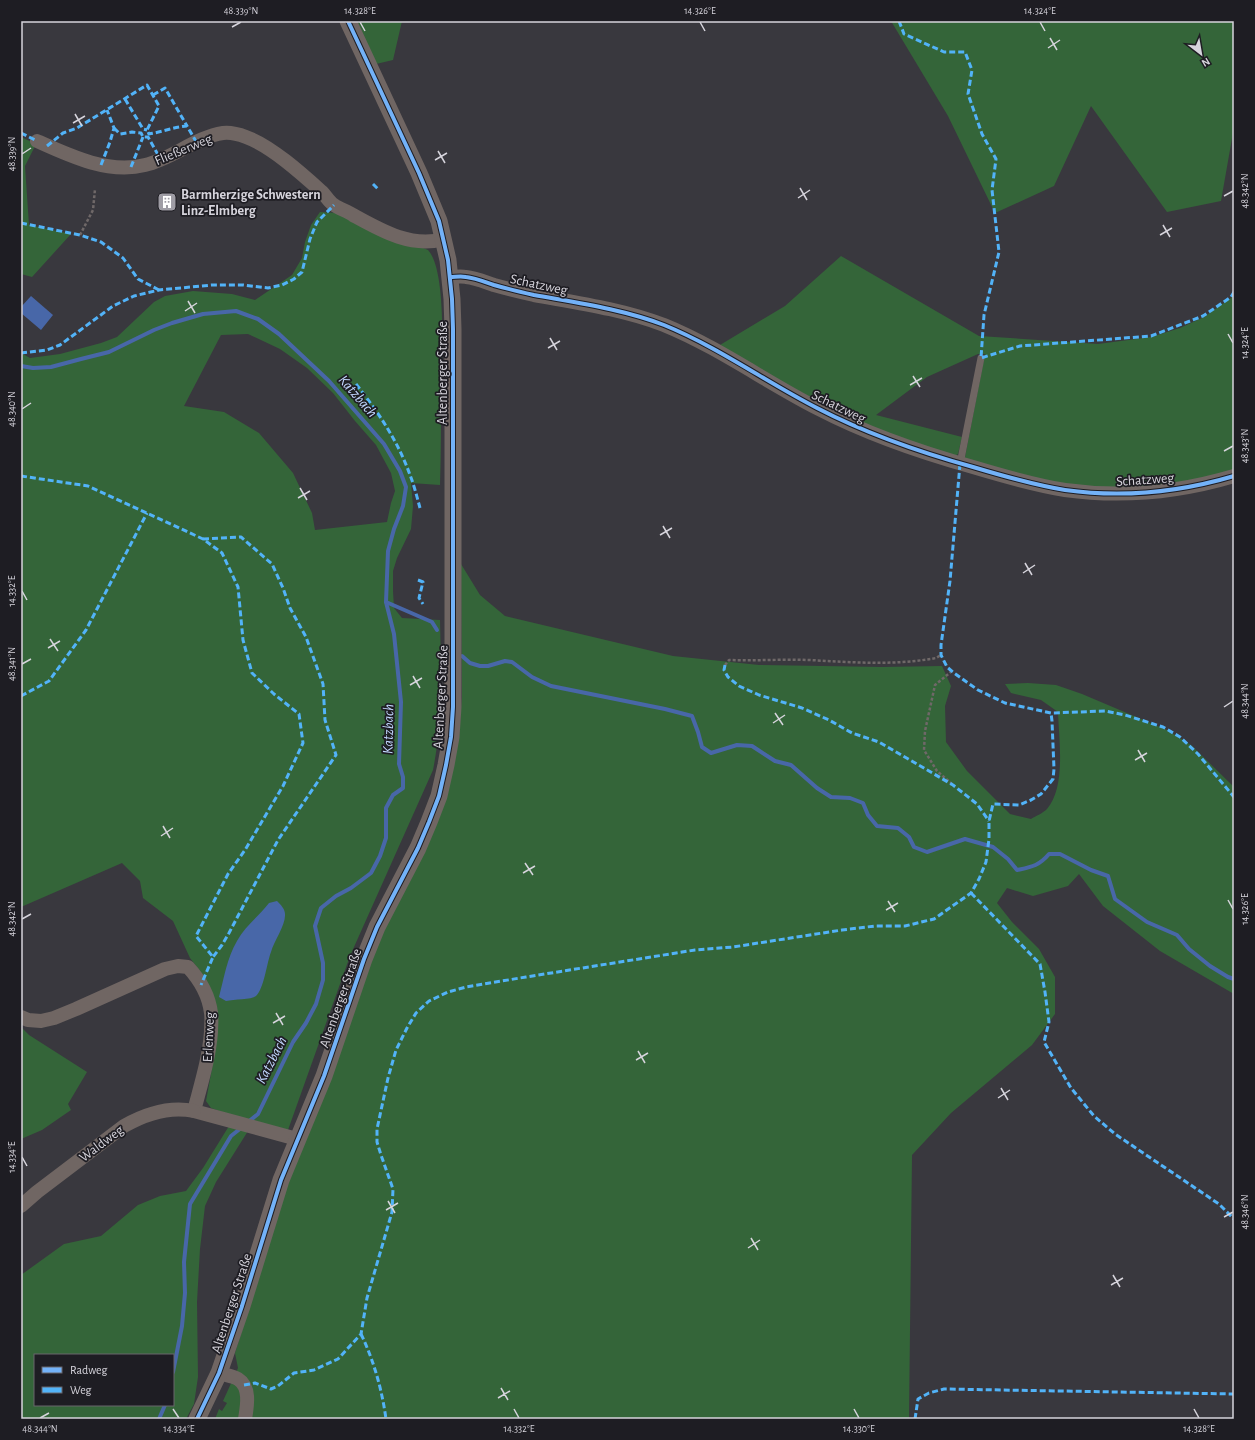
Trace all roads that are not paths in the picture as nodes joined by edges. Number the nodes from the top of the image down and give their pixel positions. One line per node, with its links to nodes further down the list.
1 (348, 21): 3 (street, Altenberger Straße)
2 (37, 142): 3 (street, Fließerweg)
3 (444, 238): 4 (street, Altenberger Straße)
4 (450, 277): 6 (street, Schatzweg); 10 (street, Altenberger Straße)
5 (981, 358): 6 (lane)
6 (960, 464): 7 (street, Schatzweg)
7 (1234, 476)
8 (21, 1017): 9 (street, Erlenweg)
9 (194, 1111): 10 (street); 11 (street, Waldweg)
10 (297, 1139): 12 (street, Altenberger Straße)
11 (21, 1206)
12 (219, 1373): 13 (street, Altenberger Straße); 14 (street)
13 (197, 1419)
14 (245, 1419)

